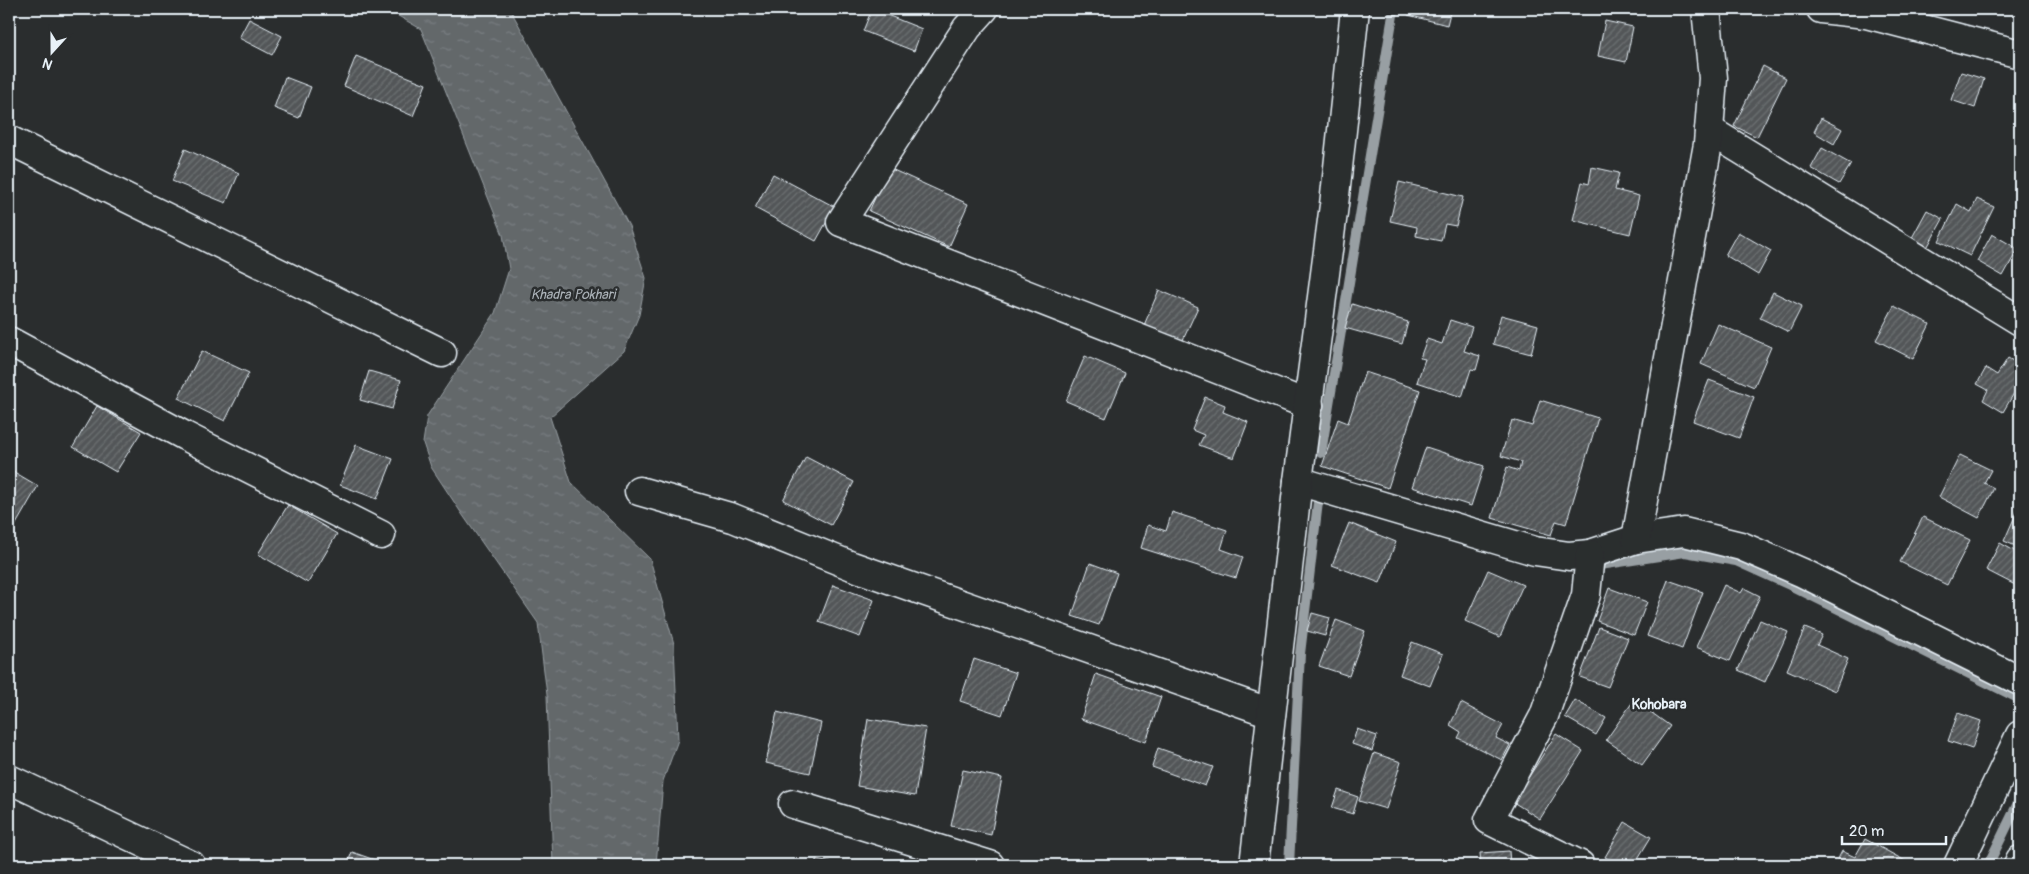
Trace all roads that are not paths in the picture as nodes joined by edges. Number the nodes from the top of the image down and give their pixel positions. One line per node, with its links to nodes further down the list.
1 (984, 9): 11 (street)
2 (1355, 9): 11 (street)
3 (1706, 9): 6 (street)
4 (1820, 9): 5 (street)
5 (2020, 54)
6 (1709, 130): 8 (street); 15 (street)
7 (9, 140): 10 (street)
8 (2020, 321)
9 (9, 341): 14 (street)
10 (442, 353)
11 (1309, 405): 12 (street)
12 (1298, 482): 16 (street); 18 (street)
13 (639, 491): 18 (street)
14 (381, 535)
15 (1636, 539): 16 (street); 17 (street)
16 (1590, 554): 26 (street)
17 (2020, 681)
18 (1271, 713): 25 (street)
19 (2020, 735): 27 (street)
20 (9, 780): 23 (street)
21 (793, 804): 24 (street)
22 (2020, 860): 28 (street)
23 (191, 865)
24 (990, 865)
25 (1254, 865)
26 (1580, 865)
27 (1958, 865)
28 (2018, 865)

